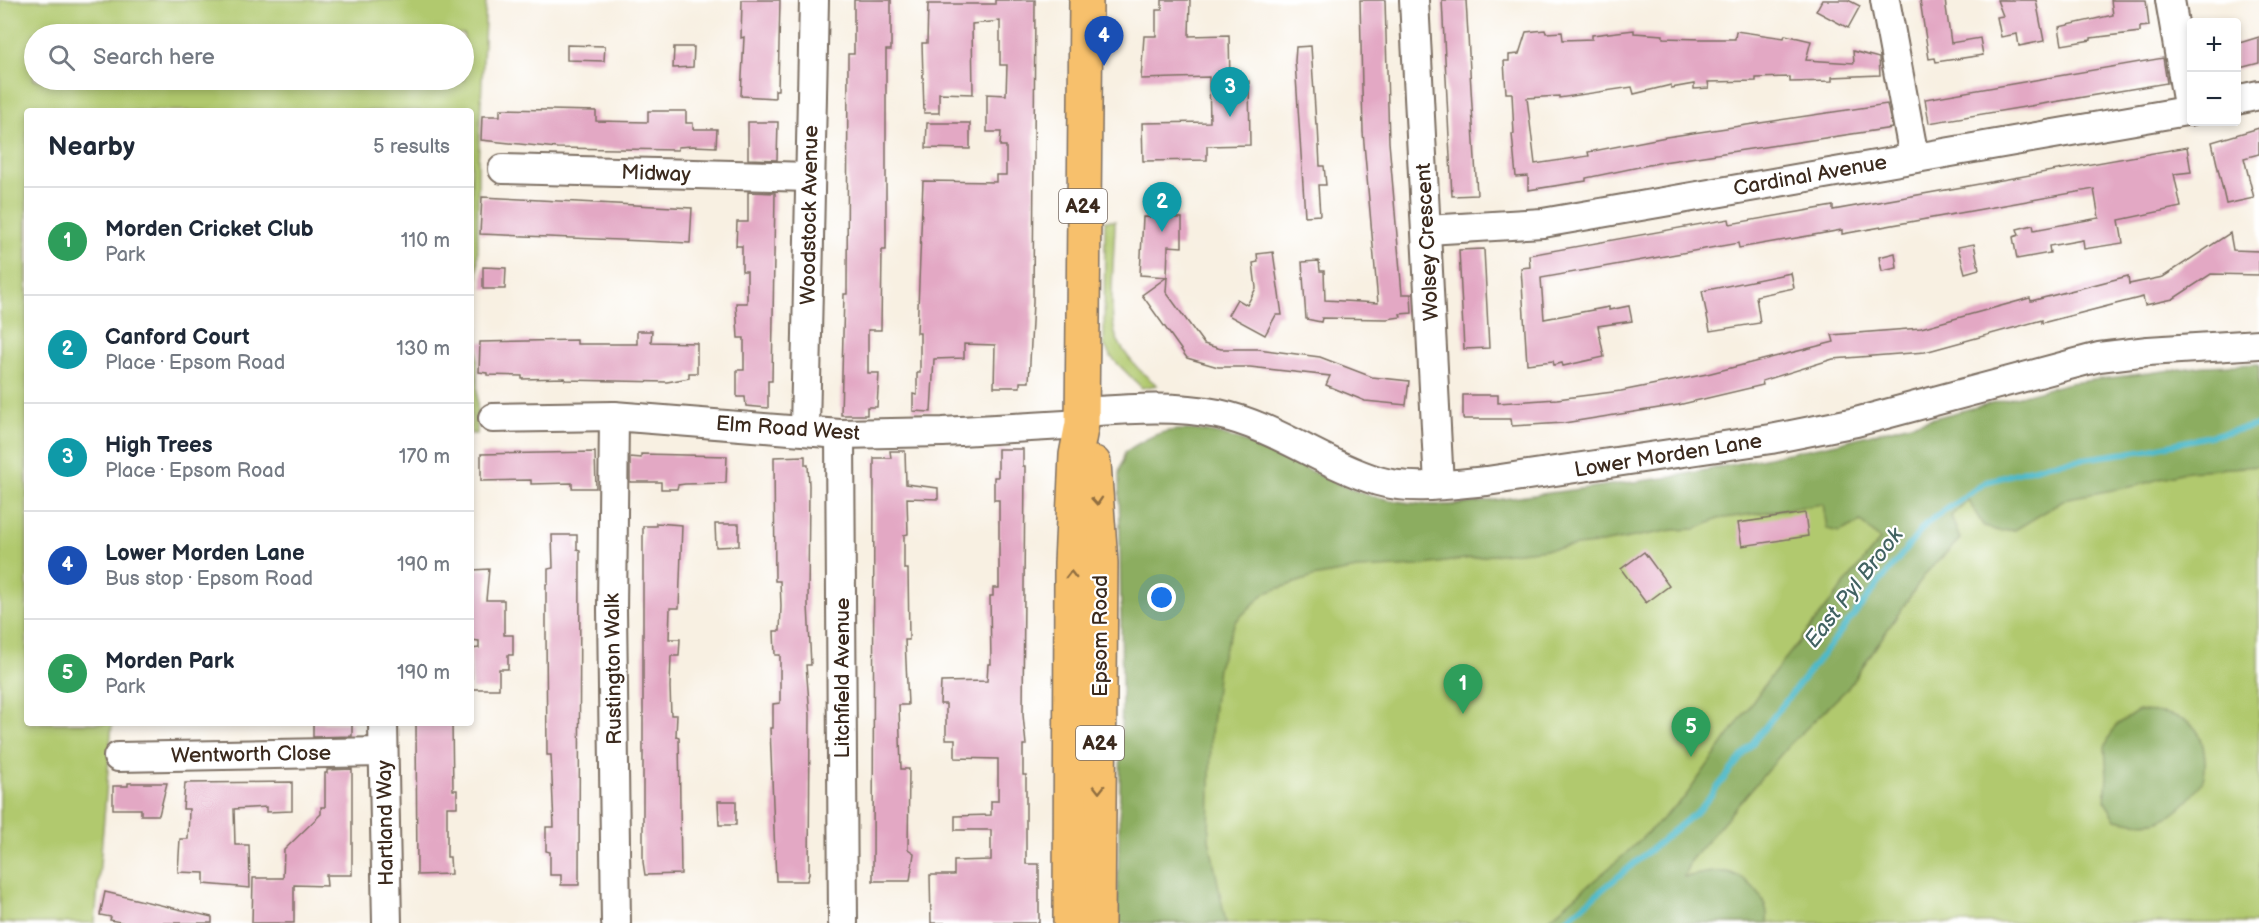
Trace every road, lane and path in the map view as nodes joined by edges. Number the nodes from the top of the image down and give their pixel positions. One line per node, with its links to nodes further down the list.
1 (813, 0): 12 (street, Woodstock Avenue)
2 (1086, 0): 17 (highway, Epsom Road / A24)
3 (1414, 0): 13 (street, Wolsey Crescent)
4 (1885, 0): 10 (street)
5 (2169, 0): 6 (street)
6 (2187, 95)
7 (2259, 95): 8 (street)
8 (2241, 99)
9 (2187, 112): 10 (street, Cardinal Avenue)
10 (1914, 157): 13 (street, Cardinal Avenue)
11 (503, 169): 12 (street, Midway)
12 (810, 177): 18 (street, Woodstock Avenue)
13 (1427, 230): 20 (street, Wolsey Crescent)
14 (2259, 344): 20 (street, Lower Morden Lane)
15 (614, 416): 16 (street, Elm Road West); 18 (street, Elm Road West); 25 (street, Rustington Walk)
16 (493, 418)
17 (1082, 418): 19 (street, Elm Road West); 20 (street, Lower Morden Lane); 27 (highway, Epsom Road / A24, one-way to 17); 28 (highway, Epsom Road / A24, one-way to 28)
18 (805, 430): 19 (street, Elm Road West)
19 (840, 434): 26 (street, Litchfield Avenue)
20 (1439, 485)
21 (384, 726): 22 (street, Hartland Way)
22 (384, 752): 23 (street, Wentworth Close); 24 (street, Hartland Way)
23 (118, 757)
24 (387, 923)
25 (616, 923)
26 (843, 923)
27 (1070, 923)
28 (1098, 923)

